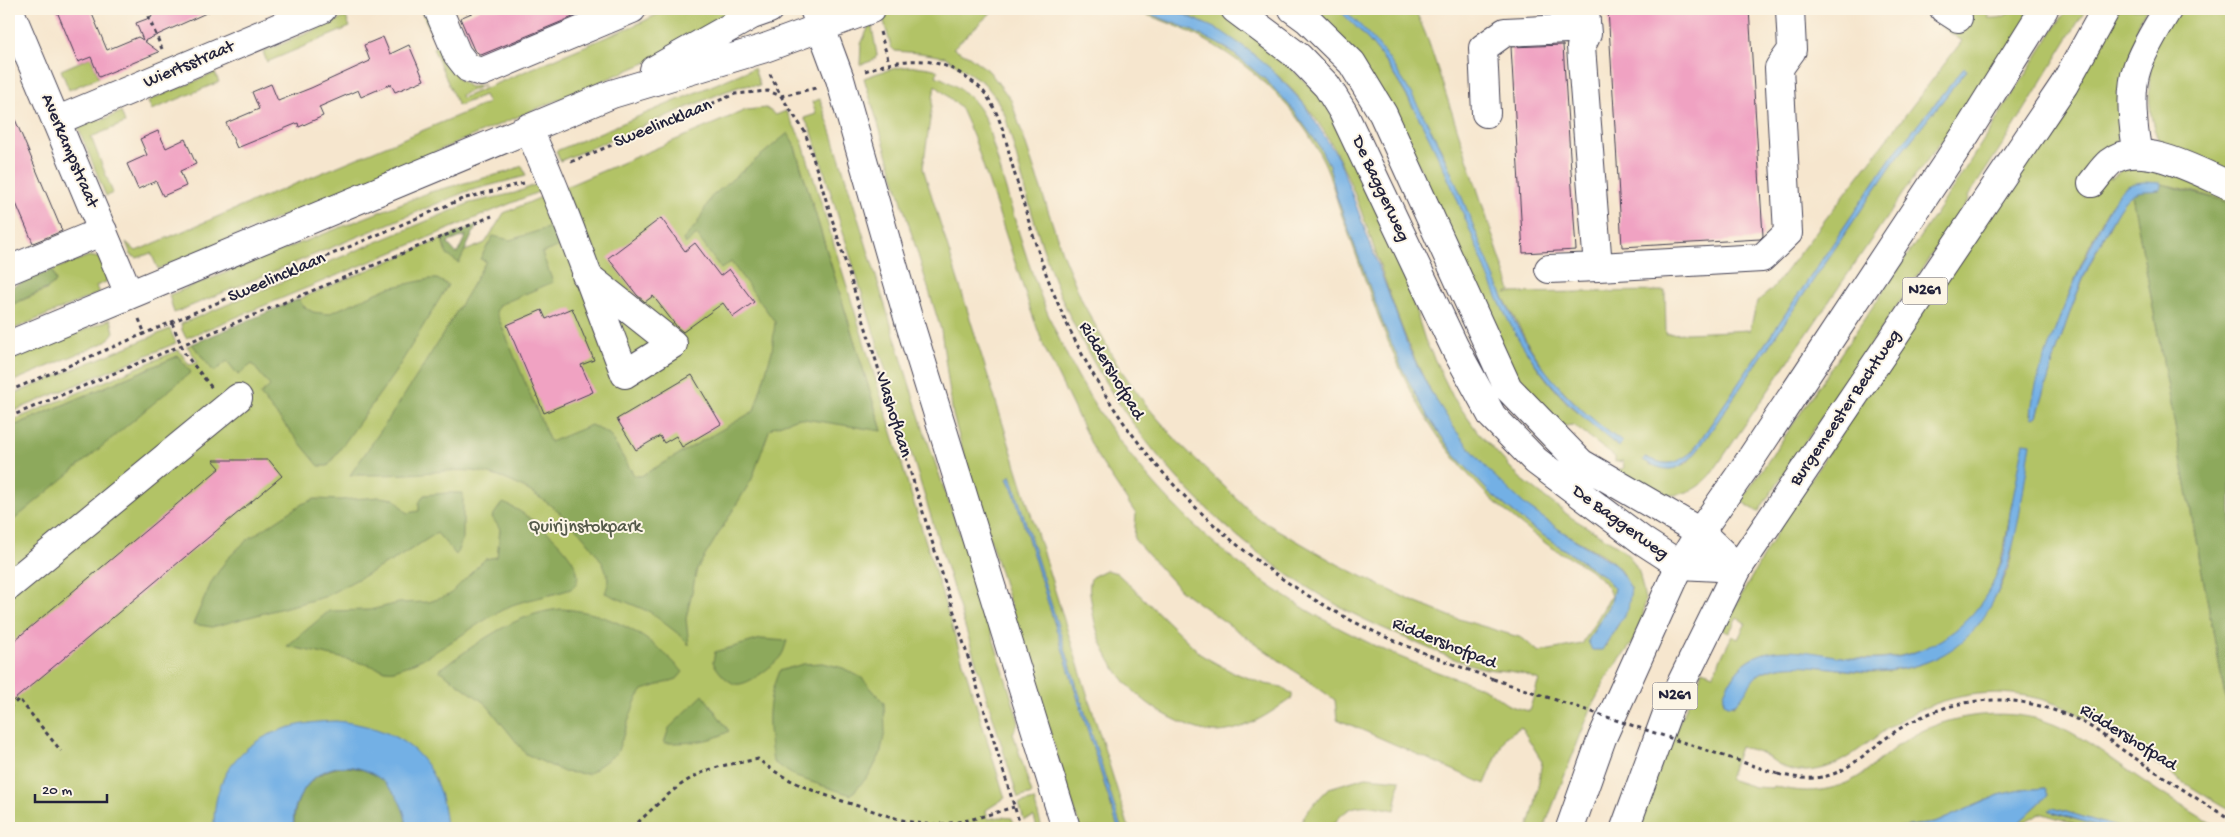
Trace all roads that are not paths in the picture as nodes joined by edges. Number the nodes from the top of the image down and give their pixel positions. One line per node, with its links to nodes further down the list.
1 (9, 9): 17 (street, Averkampstraat)
2 (322, 9): 17 (street, Wiertsstraat)
3 (438, 9): 4 (street)
4 (632, 9)
5 (769, 9): 15 (street)
6 (1235, 9): 31 (street, De Baggerweg)
7 (1293, 9): 30 (street, De Baggerweg)
8 (1790, 9): 23 (street)
9 (2044, 9): 30 (street, N261)
10 (2106, 9): 32 (street, Burgemeester Bechtweg / N261)
11 (2168, 9): 19 (street)
12 (818, 18): 14 (street); 15 (street); 34 (street)
13 (1585, 18): 16 (street); 23 (street)
14 (875, 20)
15 (612, 94): 18 (street)
16 (1486, 113)
17 (56, 121): 22 (street, Averkampstraat)
18 (528, 128): 26 (street); 27 (street)
19 (2138, 153): 20 (street); 21 (street)
20 (2092, 183)
21 (2231, 186)
22 (102, 231): 25 (street); 27 (street, Averkampstraat)
23 (1598, 267): 24 (street)
24 (1549, 269)
25 (9, 270)
26 (586, 275)
27 (129, 294): 28 (street)
28 (9, 345)
29 (238, 398): 33 (street)
30 (1700, 532): 31 (street, N261); 32 (street, De Baggerweg)
31 (1680, 565): 32 (street, De Baggerweg); 35 (street, N261)
32 (1738, 568): 36 (street, Burgemeester Bechtweg / N261)
33 (9, 586)
34 (1066, 828)
35 (1570, 828)
36 (1624, 828)

